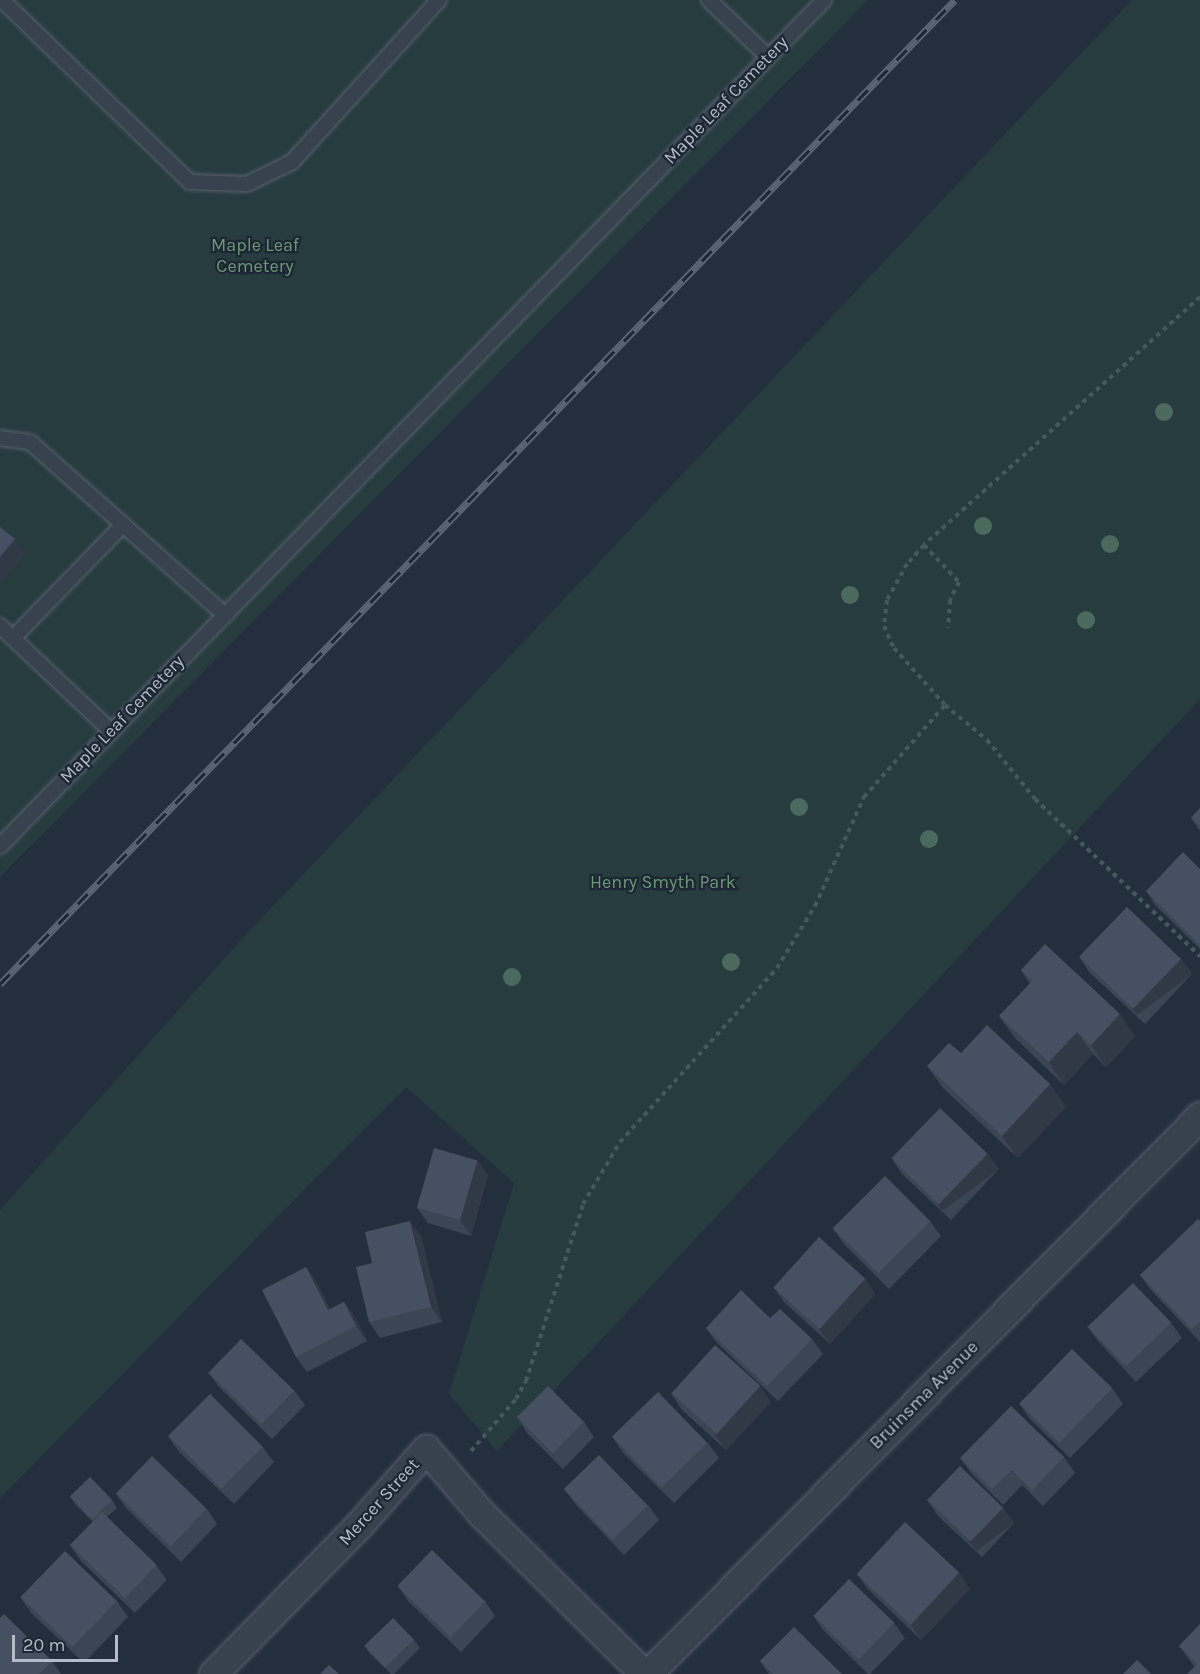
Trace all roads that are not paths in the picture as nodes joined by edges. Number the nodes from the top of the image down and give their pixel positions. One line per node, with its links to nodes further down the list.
1 (2, 0): 2 (lane)
2 (439, 0)
3 (709, 0): 5 (lane)
4 (824, 0): 5 (lane, Maple Leaf Cemetery)
5 (768, 57): 8 (lane, Maple Leaf Cemetery)
6 (0, 438): 7 (lane)
7 (123, 525): 8 (lane); 10 (lane)
8 (224, 614): 11 (lane, Maple Leaf Cemetery)
9 (0, 626): 10 (lane)
10 (13, 638): 11 (lane)
11 (110, 730): 12 (lane, Maple Leaf Cemetery)
12 (0, 846)
13 (1200, 1116): 15 (street, Bruinsma Avenue)
14 (213, 1674): 15 (street, Mercer Street)
15 (646, 1674)

